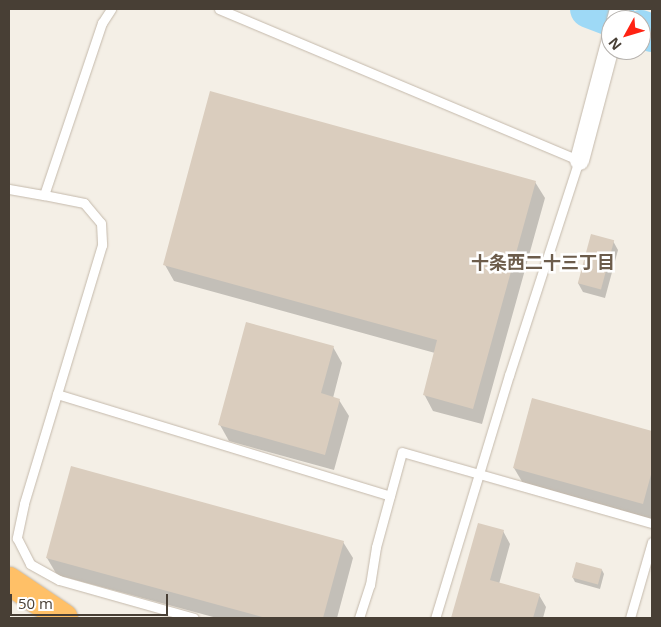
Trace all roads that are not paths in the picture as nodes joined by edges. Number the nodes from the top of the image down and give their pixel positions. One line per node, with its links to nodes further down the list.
1 (111, 9): 6 (lane)
2 (218, 9): 4 (lane)
3 (605, 60): 4 (street)
4 (579, 160): 8 (lane)
5 (9, 189): 6 (lane)
6 (44, 196): 7 (lane)
7 (56, 394): 9 (lane); 14 (lane)
8 (479, 473): 9 (lane); 10 (lane); 16 (lane)
9 (390, 496): 15 (lane)
10 (652, 523)
11 (652, 542): 17 (lane)
12 (9, 581): 13 (highway)
13 (64, 618)
14 (194, 618)
15 (359, 618)
16 (436, 618)
17 (630, 618)

